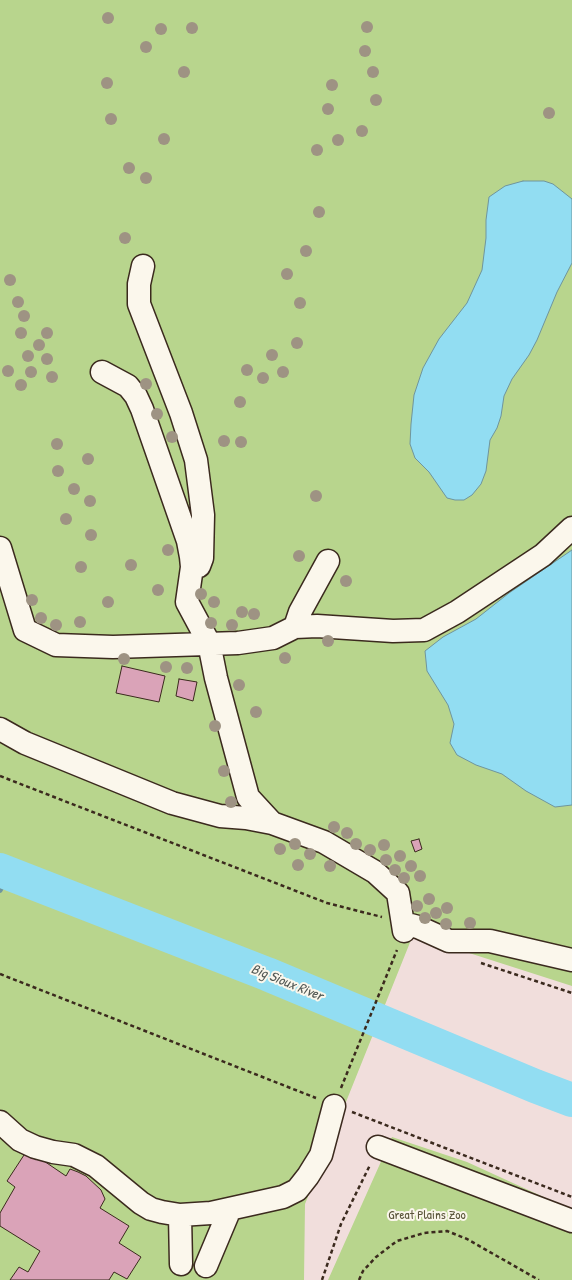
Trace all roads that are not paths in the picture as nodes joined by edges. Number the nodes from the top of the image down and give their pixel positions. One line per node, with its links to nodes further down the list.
1 (143, 266): 6 (lane)
2 (102, 372): 8 (lane)
3 (572, 528): 9 (lane)
4 (212, 539): 6 (lane)
5 (0, 548): 10 (lane)
6 (202, 558): 8 (lane)
7 (328, 561): 9 (lane)
8 (187, 602): 10 (lane)
9 (295, 627): 10 (lane)
10 (209, 644): 12 (lane)
11 (0, 729): 12 (lane)
12 (272, 823): 13 (lane)
13 (572, 960)
14 (334, 1106): 17 (lane)
15 (0, 1122): 18 (lane)
16 (378, 1147): 19 (lane)
17 (230, 1209): 18 (lane); 21 (lane)
18 (180, 1215): 20 (lane)
19 (572, 1222)
20 (181, 1264)
21 (206, 1266)

